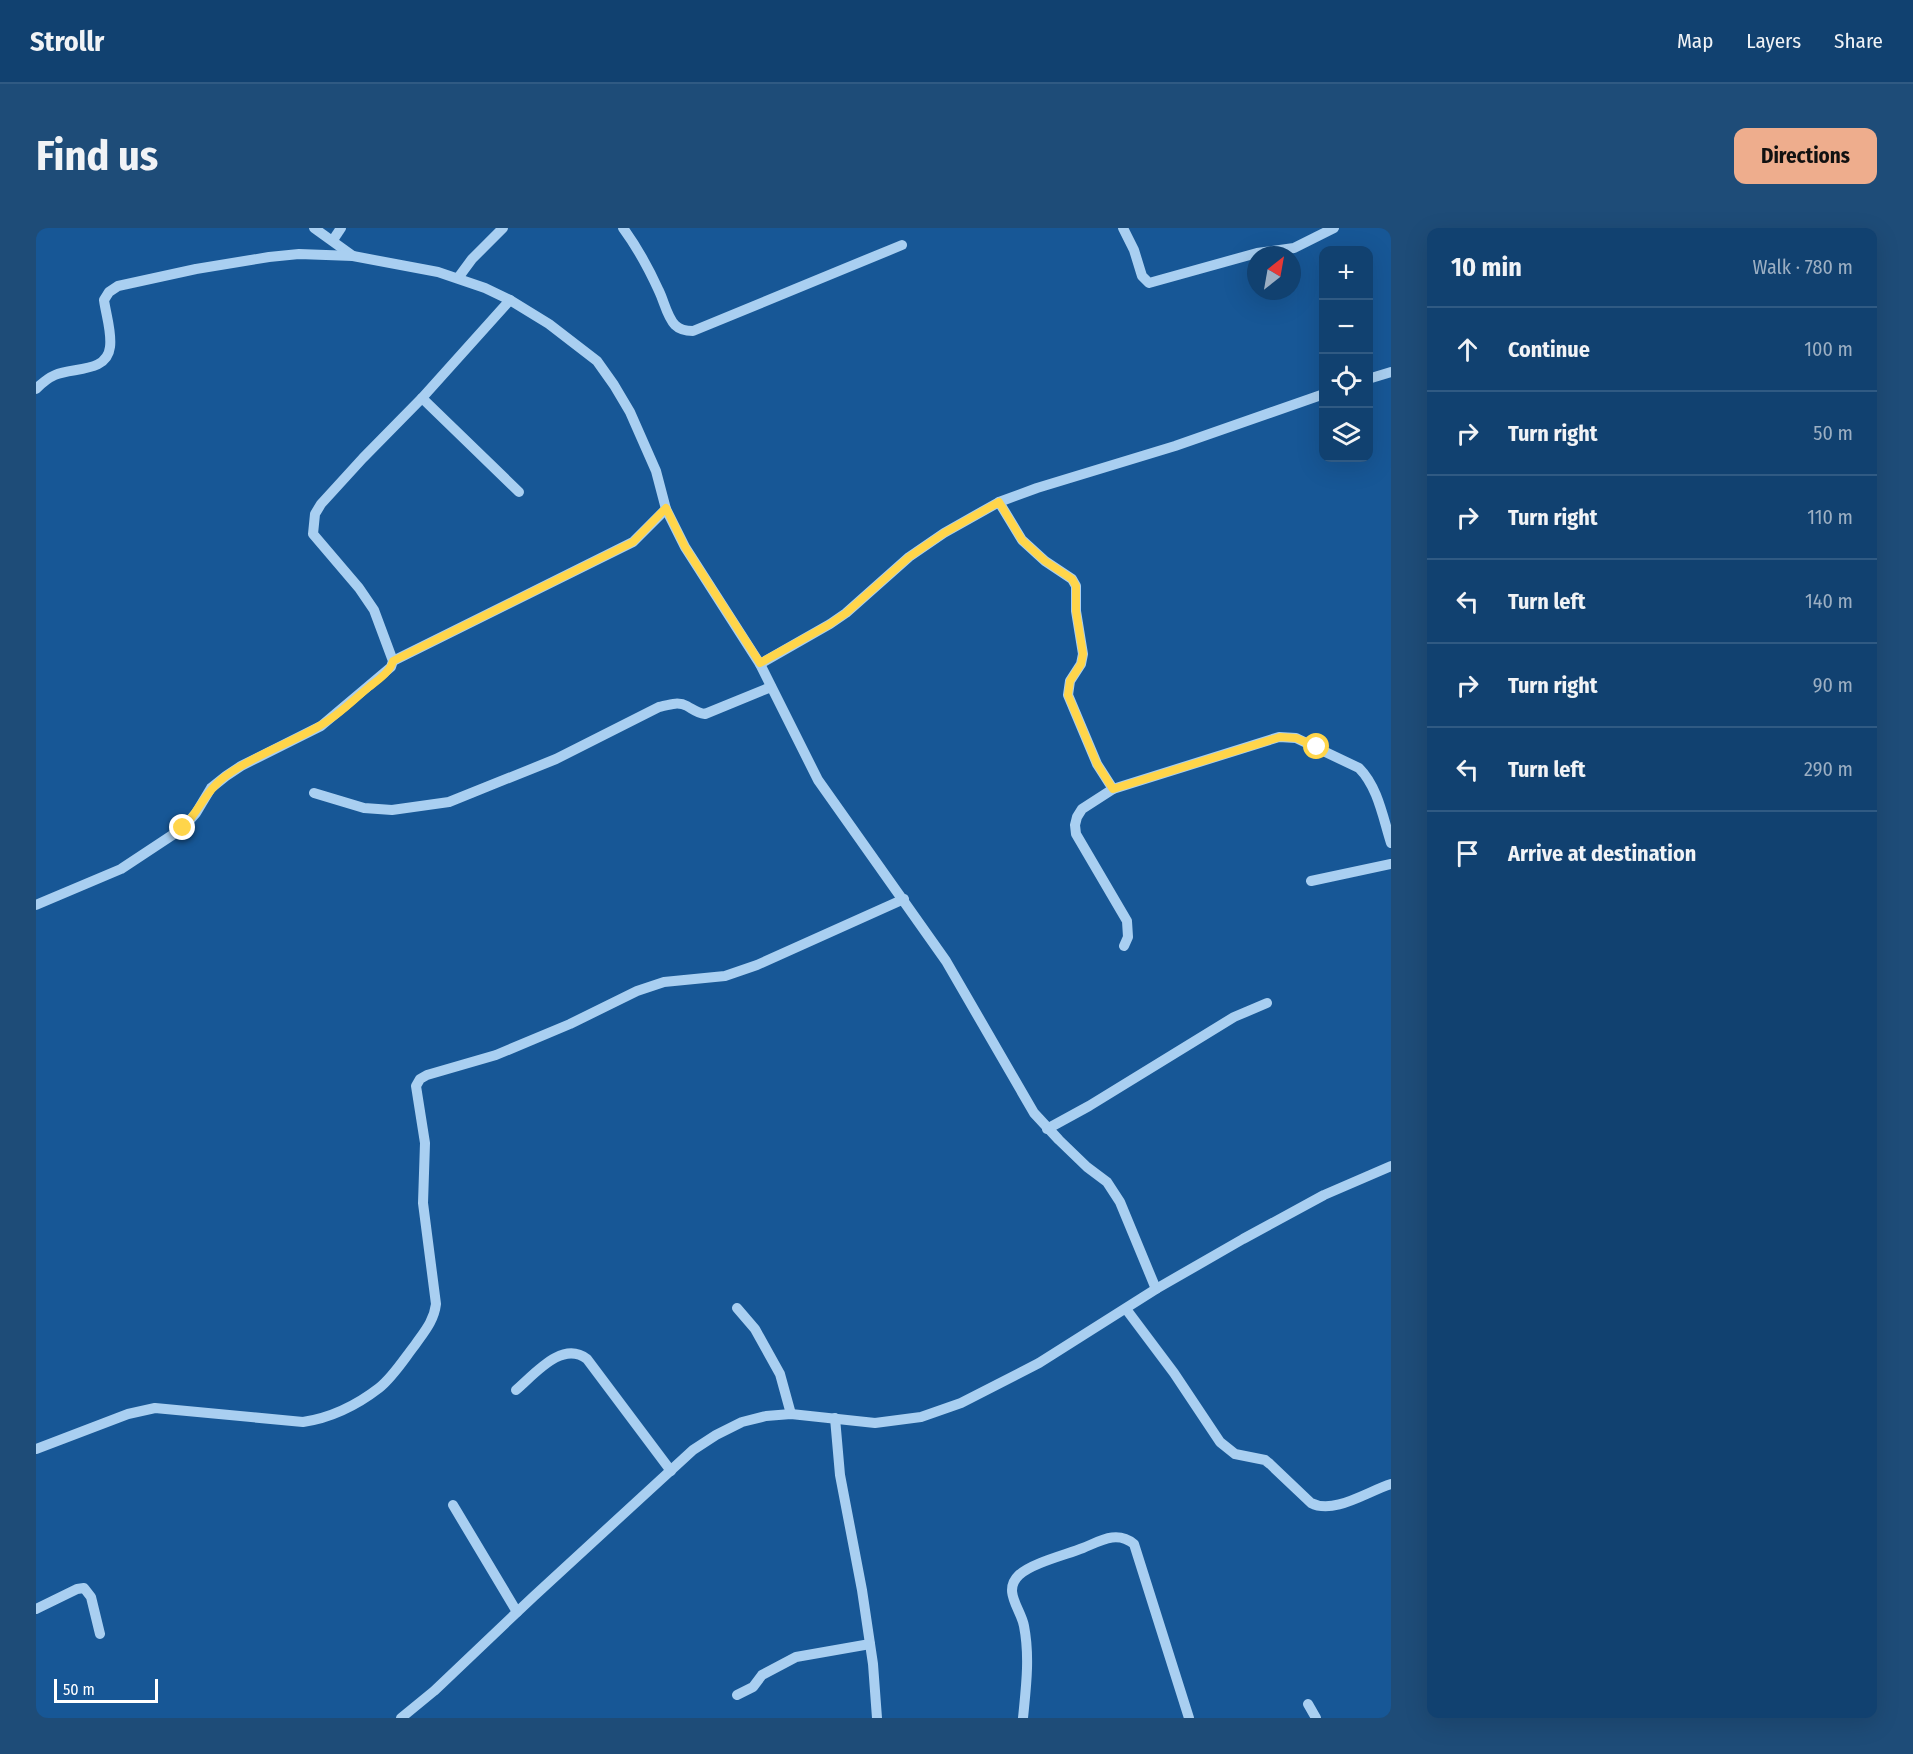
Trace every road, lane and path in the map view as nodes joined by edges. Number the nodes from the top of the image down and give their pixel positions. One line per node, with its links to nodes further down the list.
1 (314, 228): 7 (street)
2 (341, 228): 7 (street)
3 (503, 228): 10 (street)
4 (623, 228): 8 (street)
5 (1123, 228): 6 (street)
6 (1334, 228)
7 (333, 240): 9 (street)
8 (902, 245)
9 (353, 256): 10 (street); 14 (street)
10 (458, 278): 11 (street)
11 (510, 300): 16 (street); 19 (street)
12 (1391, 372): 13 (street)
13 (1373, 377)
14 (36, 389)
15 (1319, 395): 18 (street)
16 (422, 398): 17 (street); 20 (street)
17 (519, 492)
18 (999, 502): 21 (street); 23 (street)
19 (666, 508): 20 (street); 21 (street)
20 (393, 661): 29 (street)
21 (760, 663): 22 (street)
22 (771, 687): 24 (street); 28 (street)
23 (1113, 789): 25 (street); 30 (street)
24 (314, 793)
25 (1391, 843)
26 (1391, 864): 27 (street)
27 (1311, 881)
28 (904, 899): 32 (street); 40 (street)
29 (36, 905)
30 (1124, 946)
31 (1266, 1004): 32 (street)
32 (1047, 1129): 34 (street)
33 (1391, 1166): 34 (street)
34 (1156, 1289): 36 (street)
35 (737, 1308): 38 (street)
36 (1126, 1309): 39 (street); 42 (street)
37 (516, 1390): 41 (street)
38 (791, 1414): 39 (street); 41 (street)
39 (835, 1418): 47 (street)
40 (36, 1449)
41 (671, 1471): 45 (street)
42 (1391, 1484)
43 (453, 1505): 45 (street)
44 (36, 1609): 46 (street)
45 (517, 1612): 50 (street)
46 (100, 1634)
47 (870, 1644): 48 (street); 51 (street)
48 (737, 1695)
49 (1308, 1704): 54 (street)
50 (401, 1718)
51 (876, 1718)
52 (1023, 1718): 53 (street)
53 (1189, 1718)
54 (1316, 1718)

